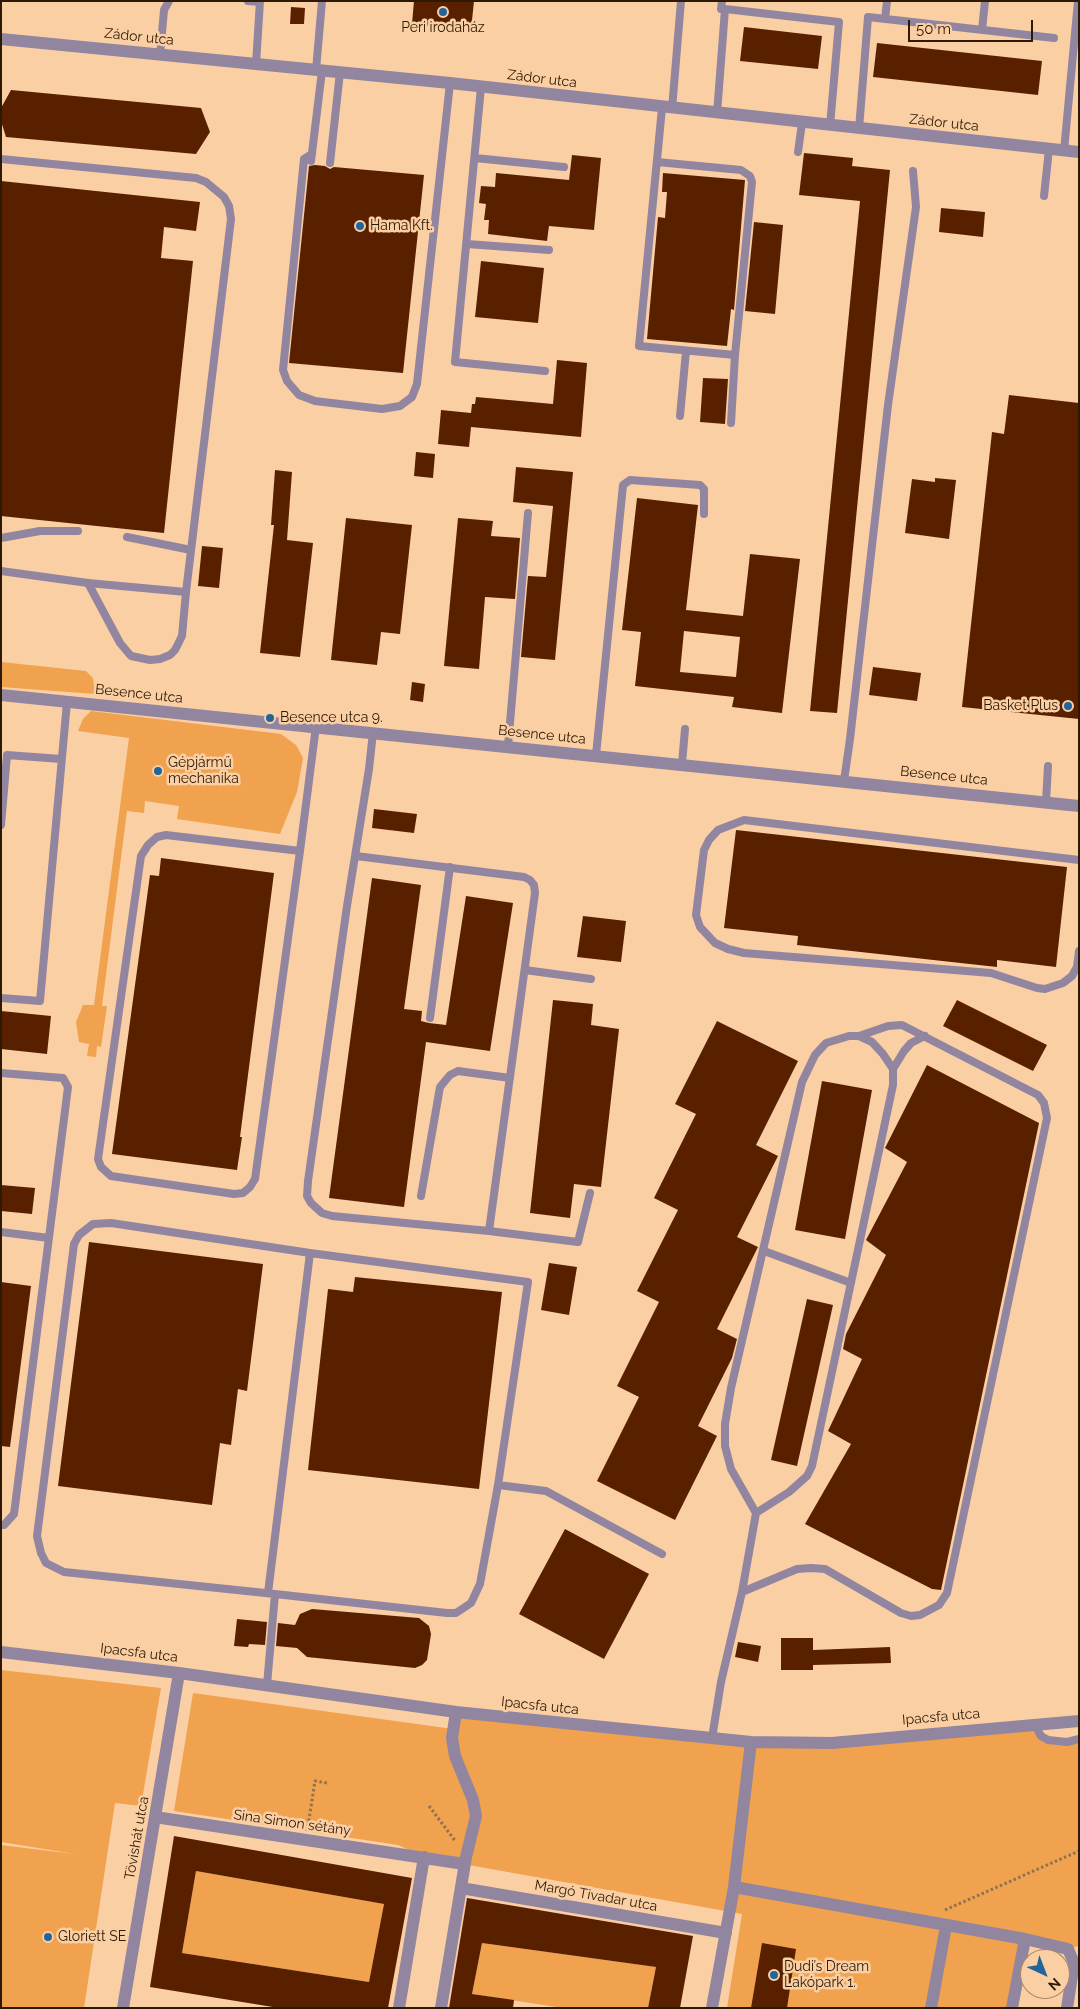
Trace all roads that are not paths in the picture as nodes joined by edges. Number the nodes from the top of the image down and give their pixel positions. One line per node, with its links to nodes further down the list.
1 (170, 1): 16 (lane)
2 (248, 1): 8 (lane)
3 (322, 1): 18 (lane)
4 (722, 1): 10 (lane)
5 (887, 1): 11 (lane)
6 (985, 1): 12 (lane)
7 (1078, 1): 15 (lane)
8 (260, 2): 17 (lane)
9 (679, 2): 22 (lane)
10 (725, 9): 23 (lane); 25 (lane)
11 (885, 18): 12 (lane); 26 (lane)
12 (982, 30): 13 (lane)
13 (1054, 38)
14 (1, 39): 16 (street, Zádor utca)
15 (1076, 41): 28 (lane)
16 (160, 55): 17 (street, Zádor utca)
17 (256, 64): 18 (street, Zádor utca)
18 (319, 70): 19 (street, Zádor utca); 20 (lane)
19 (340, 72): 20 (street, Zádor utca); 34 (lane)
20 (450, 83): 21 (street, Zádor utca)
21 (481, 87): 22 (street, Zádor utca); 31 (lane)
22 (667, 109): 23 (street, Zádor utca); 33 (lane)
23 (717, 114): 24 (street, Zádor utca)
24 (802, 123): 25 (street, Zádor utca); 29 (lane)
25 (830, 126): 26 (street, Zádor utca)
26 (859, 129): 27 (street, Zádor utca)
27 (1049, 149): 28 (street, Zádor utca); 37 (lane)
28 (1064, 151): 30 (street, Zádor utca)
29 (798, 152)
30 (1079, 152)
31 (475, 158): 35 (lane); 38 (lane)
32 (1, 159): 50 (lane)
33 (657, 162): 40 (lane); 41 (lane)
34 (330, 164)
35 (564, 167)
36 (912, 171): 64 (lane)
37 (1044, 196)
38 (467, 244): 39 (lane); 42 (lane)
39 (549, 250)
40 (686, 351): 41 (lane); 43 (lane)
41 (735, 355): 44 (lane)
42 (545, 371)
43 (680, 416)
44 (731, 423)
45 (528, 513): 59 (lane)
46 (704, 514): 60 (lane)
47 (78, 531): 49 (lane)
48 (127, 537): 50 (lane)
49 (1, 538)
50 (191, 550): 53 (lane)
51 (1, 571): 52 (lane)
52 (88, 583): 53 (lane); 53 (lane)
53 (186, 592)
54 (1, 695): 55 (street, Besence utca)
55 (67, 702): 56 (street, Besence utca); 61 (lane)
56 (316, 726): 58 (street, Besence utca); 68 (lane)
57 (685, 728): 62 (lane)
58 (373, 732): 59 (street, Besence utca); 69 (lane)
59 (508, 746): 60 (street, Besence utca)
60 (596, 755): 62 (street, Besence utca)
61 (61, 759): 67 (lane); 75 (lane)
62 (682, 764): 64 (street, Besence utca)
63 (1048, 766): 65 (lane)
64 (844, 781): 65 (street, Besence utca)
65 (1046, 802): 66 (street, Besence utca)
66 (1079, 806)
67 (1, 825)
68 (300, 851): 68 (lane)
69 (356, 856): 71 (lane); 84 (lane)
70 (1079, 860): 72 (lane)
71 (450, 867): 73 (lane); 76 (lane)
72 (1079, 950)
73 (525, 970): 74 (lane); 81 (lane)
74 (591, 979)
75 (1, 998)
76 (430, 1018)
77 (859, 1036): 78 (lane); 79 (lane); 87 (lane)
78 (925, 1036): 79 (lane); 94 (lane)
79 (893, 1069): 89 (lane)
80 (1, 1073): 86 (lane)
81 (510, 1078): 83 (lane); 84 (lane)
82 (590, 1193): 84 (lane)
83 (421, 1196)
84 (489, 1231)
85 (1, 1232): 86 (lane)
86 (49, 1238): 92 (lane)
87 (764, 1251): 89 (lane); 91 (lane)
88 (310, 1253): 90 (lane); 95 (lane); 95 (lane)
89 (851, 1283): 91 (lane)
90 (498, 1485): 93 (lane); 95 (lane)
91 (756, 1513): 94 (lane)
92 (1, 1526)
93 (662, 1554)
94 (742, 1592): 102 (lane)
95 (272, 1594): 98 (lane)
96 (1, 1652): 97 (street, Ipacsfa utca)
97 (179, 1673): 98 (street, Ipacsfa utca); 105 (street, Tövishát utca)
98 (267, 1685): 99 (street, Ipacsfa utca)
99 (456, 1712): 102 (street, Ipacsfa utca); 107 (street)
100 (1079, 1721): 101 (street, Ipacsfa utca)
101 (1035, 1725): 103 (lane); 104 (street, Ipacsfa utca)
102 (712, 1738): 104 (street, Ipacsfa utca)
103 (1079, 1739)
104 (751, 1742): 108 (street)
105 (155, 1817): 106 (street, Sina Simon sétány); 113 (street, Tövishát utca)
106 (424, 1857): 107 (street, Sina Simon sétány); 114 (street)
107 (465, 1861): 109 (street)
108 (734, 1887): 110 (street); 111 (street)
109 (461, 1888): 111 (street, Margó Tivadar utca); 115 (street)
110 (946, 1926): 112 (street); 117 (street)
111 (726, 1933): 116 (street)
112 (1025, 1939): 118 (street); 119 (street)
113 (123, 2008)
114 (399, 2008)
115 (441, 2008)
116 (712, 2008)
117 (931, 2008)
118 (1012, 2008)
119 (1066, 2008)

